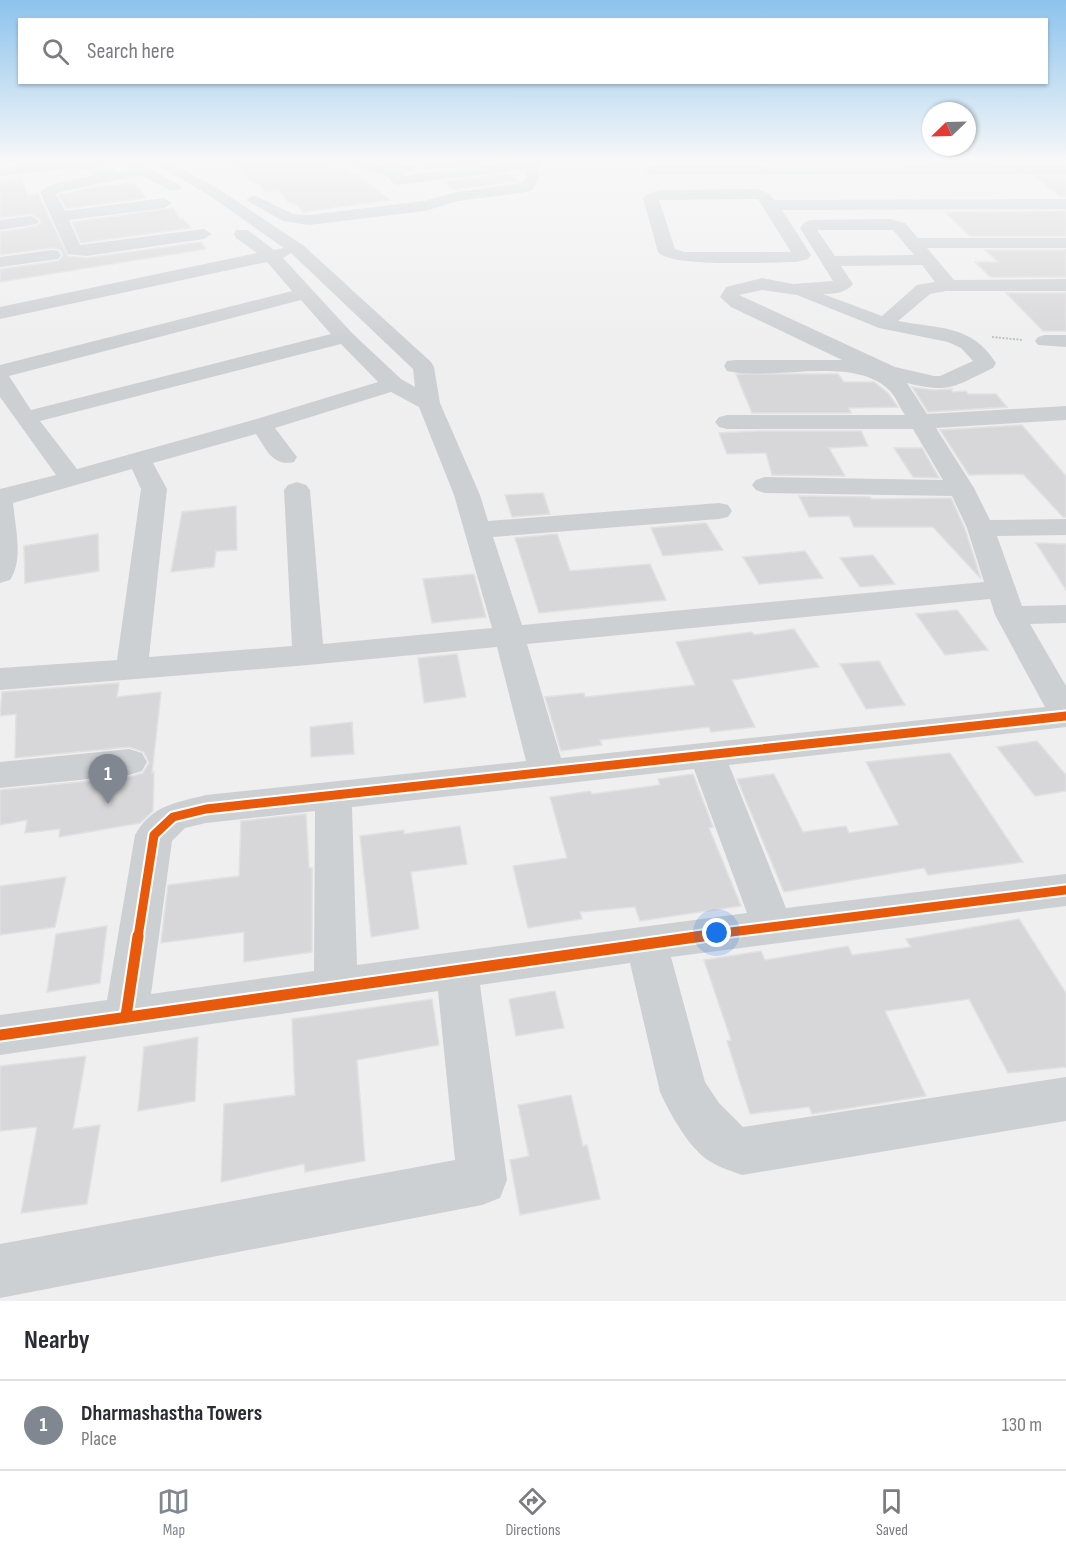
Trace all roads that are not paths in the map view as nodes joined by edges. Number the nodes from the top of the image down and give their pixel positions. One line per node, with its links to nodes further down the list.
1 (26, 222): 7 (street)
2 (61, 222): 8 (street)
3 (257, 222): 13 (street)
4 (661, 222): 10 (street)
5 (781, 222): 10 (street)
6 (227, 223): 15 (street)
7 (0, 225)
8 (204, 234)
9 (767, 236): 10 (street)
10 (791, 236)
11 (913, 243): 12 (street); 16 (street); 17 (street)
12 (1066, 243)
13 (298, 250): 15 (street); 34 (street)
14 (52, 255): 18 (street)
15 (271, 256): 22 (street); 23 (street)
16 (927, 260): 17 (street); 20 (street)
17 (831, 261): 21 (street)
18 (0, 262)
19 (1066, 285): 20 (street)
20 (948, 286): 24 (street)
21 (793, 290): 24 (street); 28 (street)
22 (305, 293): 25 (street); 31 (street)
23 (0, 313)
24 (891, 318): 28 (street); 29 (street)
25 (345, 337): 33 (street); 36 (street)
26 (1045, 341): 27 (street)
27 (1066, 341)
28 (827, 345): 29 (street)
29 (854, 363): 30 (street); 38 (street)
30 (735, 366)
31 (0, 372)
32 (0, 379): 36 (street)
33 (393, 384): 34 (street); 39 (street)
34 (429, 403): 50 (street)
35 (1066, 413): 38 (street)
36 (25, 418): 42 (street)
37 (727, 422): 38 (street)
38 (919, 422): 44 (street)
39 (261, 425): 40 (street); 41 (street)
40 (285, 457)
41 (139, 459): 42 (street); 56 (street)
42 (71, 478): 46 (street)
43 (765, 485): 44 (street)
44 (961, 488): 49 (street)
45 (297, 490): 55 (street)
46 (0, 497): 51 (street)
47 (719, 511): 50 (street)
48 (1066, 527): 49 (street)
49 (981, 528): 52 (street)
50 (478, 530): 54 (street)
51 (1, 563)
52 (1005, 602): 53 (street); 54 (street); 58 (street)
53 (1066, 614)
54 (510, 637): 55 (street); 61 (street)
55 (308, 655): 56 (street)
56 (132, 667): 57 (street)
57 (0, 679)
58 (1066, 716): 59 (street)
59 (707, 755): 61 (street); 65 (street)
60 (129, 762): 62 (street)
61 (547, 773): 63 (street)
62 (0, 776)
63 (333, 796): 68 (street); 69 (street)
64 (1066, 890): 65 (street)
65 (773, 927): 66 (street)
66 (646, 943): 67 (street); 71 (street)
67 (458, 970): 68 (street); 72 (street)
68 (336, 986): 69 (street)
69 (126, 1016): 70 (street)
70 (0, 1035)
71 (1063, 1107)
72 (0, 1270)

